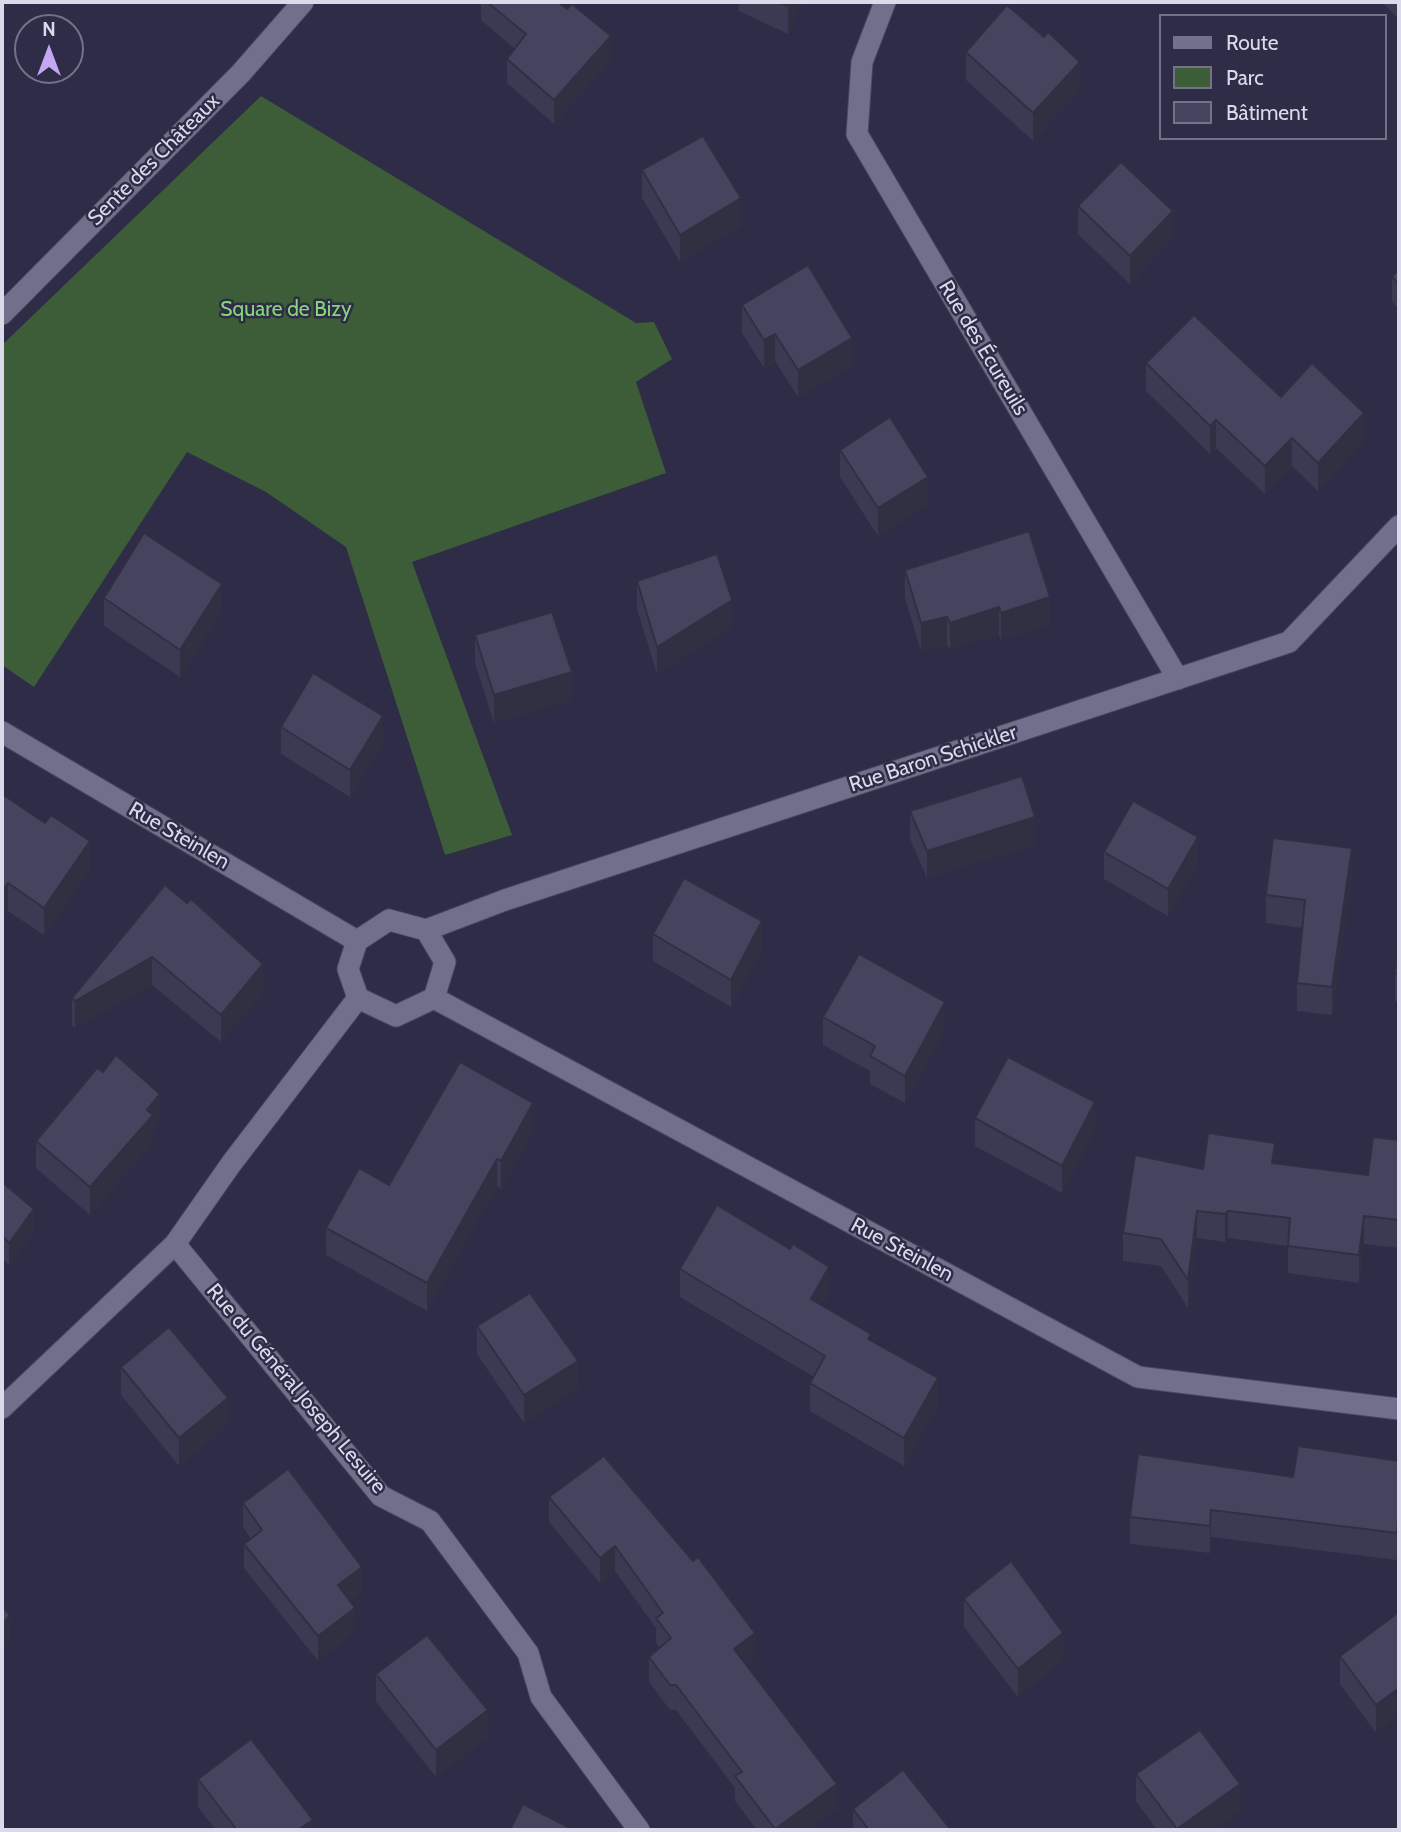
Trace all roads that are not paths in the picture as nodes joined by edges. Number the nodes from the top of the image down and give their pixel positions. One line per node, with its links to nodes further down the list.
1 (303, 2): 3 (street, Sente des Châteaux)
2 (885, 2): 5 (street, Rue des Écureuils)
3 (2, 314)
4 (1399, 526): 5 (street, Rue Baron Schickler)
5 (1178, 679): 7 (street, Rue Baron Schickler)
6 (2, 732): 8 (street, Rue Steinlen)
7 (426, 930): 8 (street); 10 (street)
8 (357, 941): 9 (street)
9 (358, 998): 10 (street); 11 (street)
10 (434, 998): 13 (street, Rue Steinlen)
11 (175, 1244): 12 (street); 14 (street, Rue du Général Joseph Lesuire)
12 (2, 1408)
13 (1399, 1409)
14 (639, 1830)

